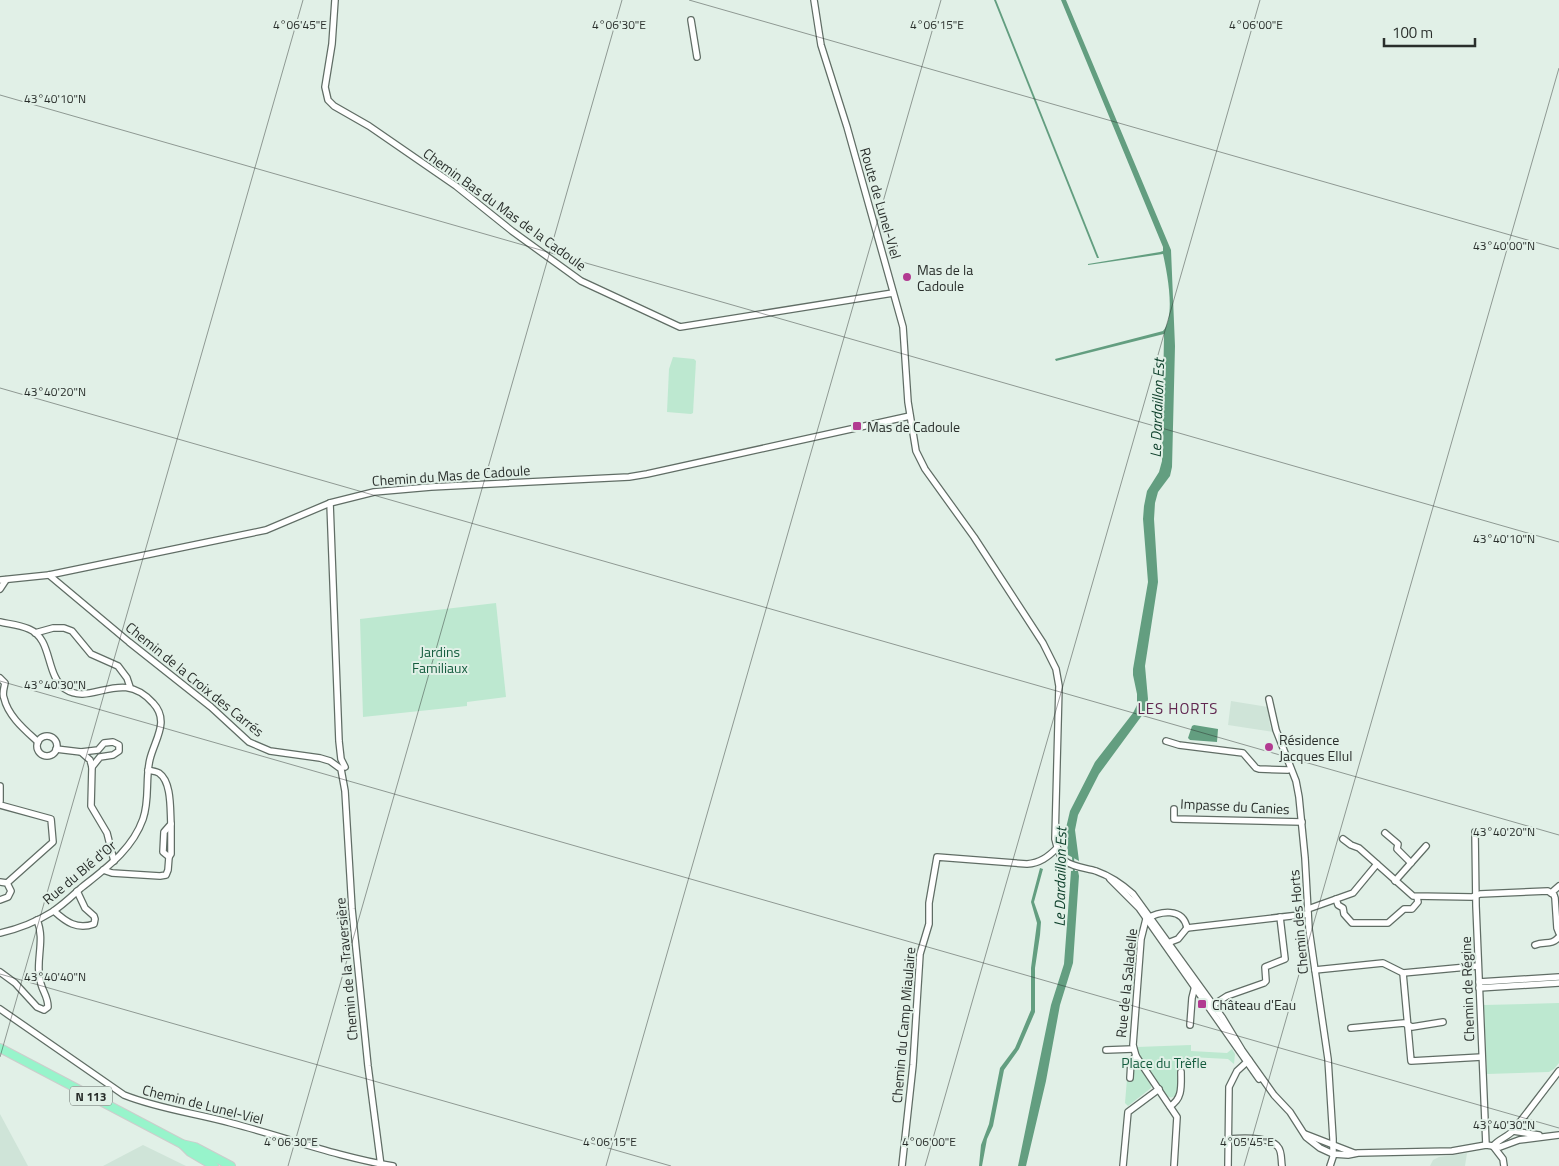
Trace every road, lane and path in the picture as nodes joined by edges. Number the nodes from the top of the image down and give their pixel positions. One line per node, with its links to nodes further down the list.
1 (335, 0): 5 (street, Chemin Bas du Mas de la Cadoule)
2 (814, 0): 5 (street, Route de Lunel-Viel)
3 (690, 20): 4 (street)
4 (697, 57)
5 (893, 293): 6 (street, Route de Lunel-Viel)
6 (910, 416): 7 (street, Chemin du Mas de Cadoule); 32 (street, Route de Lunel-Viel)
7 (330, 503): 8 (street, Chemin du Mas de Cadoule); 21 (street, Chemin de la Traversière)
8 (49, 575): 9 (street, Chemin du Mas de Cadoule); 21 (street, Chemin de la Croix des Carrés)
9 (3, 580): 10 (street)
10 (0, 589)
11 (0, 622): 12 (street)
12 (35, 633): 14 (street); 14 (street)
13 (0, 678): 17 (street)
14 (130, 687): 23 (street, Rue du Blé d'Or)
15 (1270, 699): 22 (street, Chemin des Horts)
16 (1166, 741): 22 (street)
17 (38, 742): 18 (street); 18 (street)
18 (56, 749): 19 (street)
19 (81, 752): 20 (street); 20 (street)
20 (92, 767): 33 (street)
21 (343, 768): 96 (street, Chemin de la Traversière)
22 (1290, 769): 27 (street, Chemin des Horts)
23 (148, 770): 33 (street, Rue du Blé d'Or); 36 (street)
24 (0, 786): 25 (street)
25 (0, 803): 39 (street)
26 (1174, 809): 27 (street, Impasse du Canies)
27 (1302, 822): 48 (street, Chemin des Horts)
28 (1475, 832): 43 (street, Chemin de Régine)
29 (1385, 833): 34 (street)
30 (1343, 839): 35 (street)
31 (1426, 846): 34 (street)
32 (1057, 848): 50 (street); 100 (street, Chemin du Camp Miaulaire)
33 (114, 861): 36 (street, Rue du Blé d'Or)
34 (1411, 863): 37 (street)
35 (1377, 864): 37 (street); 46 (street)
36 (103, 870): 41 (street, Rue du Blé d'Or)
37 (1395, 881): 44 (street)
38 (0, 882): 39 (street)
39 (7, 883): 45 (street)
40 (1559, 886): 42 (street)
41 (77, 892): 47 (street, Rue du Blé d'Or); 47 (street)
42 (1551, 892): 43 (street); 54 (street)
43 (1476, 894): 44 (street); 57 (street, Chemin de Régine)
44 (1418, 897): 46 (street)
45 (0, 900)
46 (1336, 900): 48 (street)
47 (54, 911): 51 (street, Rue du Blé d'Or)
48 (1308, 911): 49 (street); 58 (street, Chemin des Horts)
49 (1280, 917): 52 (street); 65 (street)
50 (1148, 918): 52 (street); 55 (street); 72 (street, Rue de la Saladelle)
51 (37, 920): 53 (street, Rue du Blé d'Or); 59 (street)
52 (1187, 928): 55 (street)
53 (0, 933)
54 (1559, 935): 56 (street)
55 (1166, 944): 63 (street)
56 (1536, 945)
57 (1478, 966): 60 (street); 64 (street, Chemin de Régine)
58 (1314, 970): 60 (street); 92 (street, Chemin des Horts)
59 (0, 972)
60 (1403, 973): 69 (street)
61 (1559, 977): 64 (street)
62 (1559, 983): 64 (street)
63 (1196, 985): 65 (street); 68 (street); 76 (street)
64 (1479, 985): 75 (street, Chemin de Régine)
65 (1213, 1005): 76 (street)
66 (0, 1009): 96 (street, Chemin de Lunel-Viel)
67 (1443, 1022): 69 (street)
68 (1190, 1025)
69 (1408, 1025): 70 (street); 75 (street)
70 (1351, 1028)
71 (0, 1048): 90 (main road, N 113)
72 (1133, 1049): 73 (street); 74 (street)
73 (1106, 1050)
74 (1136, 1056): 79 (street); 80 (street)
75 (1482, 1058): 91 (street, Chemin de Régine)
76 (1248, 1061): 85 (street); 88 (street)
77 (1559, 1071): 82 (street)
78 (1181, 1072): 81 (street)
79 (1130, 1078)
80 (1159, 1089): 81 (street); 101 (street)
81 (1170, 1106): 102 (street)
82 (1524, 1118): 83 (street); 84 (street)
83 (1522, 1132): 84 (street); 87 (street); 89 (street)
84 (1511, 1133): 89 (street); 93 (street)
85 (1305, 1134): 92 (street); 95 (street)
86 (1559, 1135): 87 (street)
87 (1546, 1136): 89 (street)
88 (1228, 1139): 103 (street); 104 (street)
89 (1516, 1140): 93 (street)
90 (182, 1144): 97 (main road, N 113); 98 (main road, N 113)
91 (1486, 1145): 93 (street); 94 (street)
92 (1333, 1146): 94 (street); 95 (street, Chemin des Horts)
93 (1493, 1146): 106 (street)
94 (1354, 1153): 95 (street)
95 (1333, 1154): 105 (street, Chemin des Horts)
96 (381, 1165): 99 (street, Chemin de Lunel-Viel)
97 (214, 1166)
98 (231, 1166)
99 (393, 1166)
100 (902, 1166)
101 (1123, 1166)
102 (1174, 1166)
103 (1228, 1166)
104 (1282, 1166)
105 (1330, 1166)
106 (1504, 1166)

